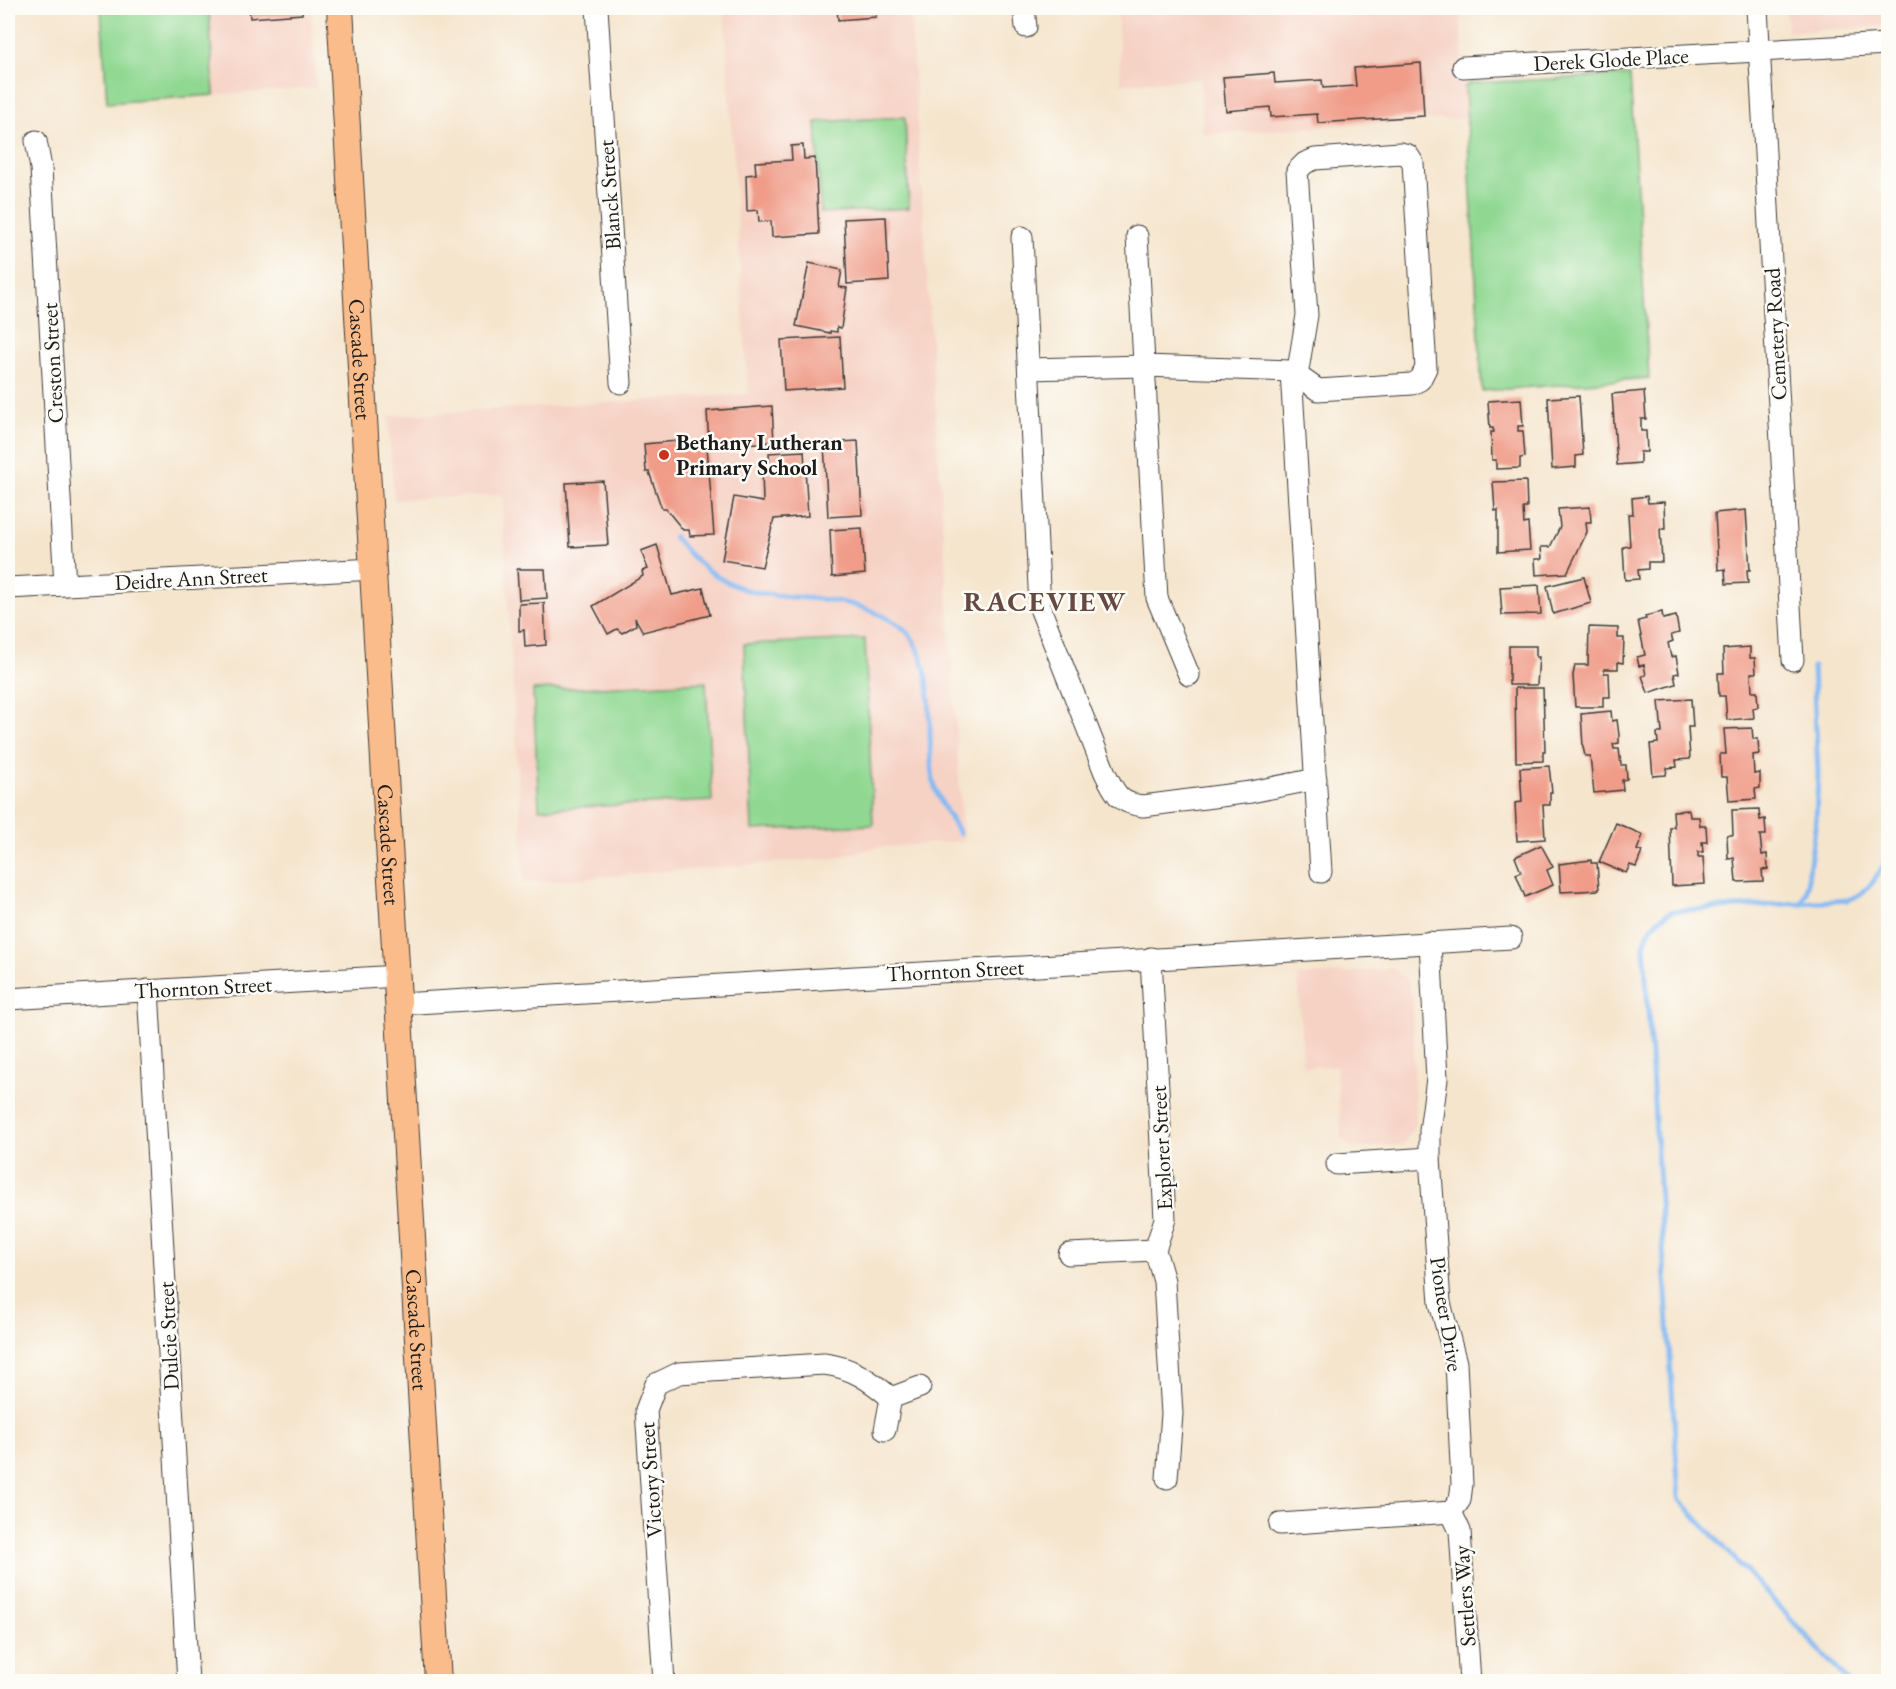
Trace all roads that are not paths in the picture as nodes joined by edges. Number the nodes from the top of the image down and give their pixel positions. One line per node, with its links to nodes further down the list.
1 (340, 8): 14 (main road, Cascade Street)
2 (597, 8): 13 (street, Blanck Street)
3 (1757, 8): 5 (street, Cemetery Road)
4 (1888, 44): 5 (street, Derek Glode Place)
5 (1759, 50): 6 (street, Derek Glode Place); 17 (street, Cemetery Road)
6 (1463, 67)
7 (36, 141): 15 (street, Creston Street)
8 (1137, 236): 10 (street)
9 (1022, 237): 11 (street)
10 (1144, 366): 11 (street); 12 (street); 18 (street)
11 (1029, 369): 19 (street)
12 (1294, 374): 12 (street); 19 (street)
13 (621, 383)
14 (375, 569): 15 (street, Deidre Ann Street); 24 (main road, Cascade Street)
15 (65, 585): 16 (street, Deidre Ann Street)
16 (8, 588)
17 (1793, 660)
18 (1189, 675)
19 (1316, 779): 20 (street)
20 (1322, 872)
21 (1511, 938): 22 (street, Thornton Street)
22 (1430, 942): 23 (street, Thornton Street); 28 (street, Pioneer Drive)
23 (1151, 958): 27 (street, Thornton Street); 30 (street, Explorer Street)
24 (398, 976): 25 (street, Thornton Street); 27 (main road, Cascade Street)
25 (148, 990): 26 (street, Thornton Street); 38 (street, Dulcie Street)
26 (8, 999)
27 (400, 1004): 39 (main road, Cascade Street)
28 (1430, 1158): 29 (street); 36 (street, Pioneer Drive)
29 (1337, 1164)
30 (1155, 1250): 31 (street); 35 (street)
31 (1069, 1254)
32 (920, 1387): 33 (street)
33 (891, 1398): 34 (street); 40 (street, Victory Street)
34 (885, 1430)
35 (1167, 1478)
36 (1451, 1512): 37 (street); 41 (street, Settlers Way)
37 (1280, 1524)
38 (188, 1682)
39 (438, 1682)
40 (664, 1682)
41 (1470, 1682)

